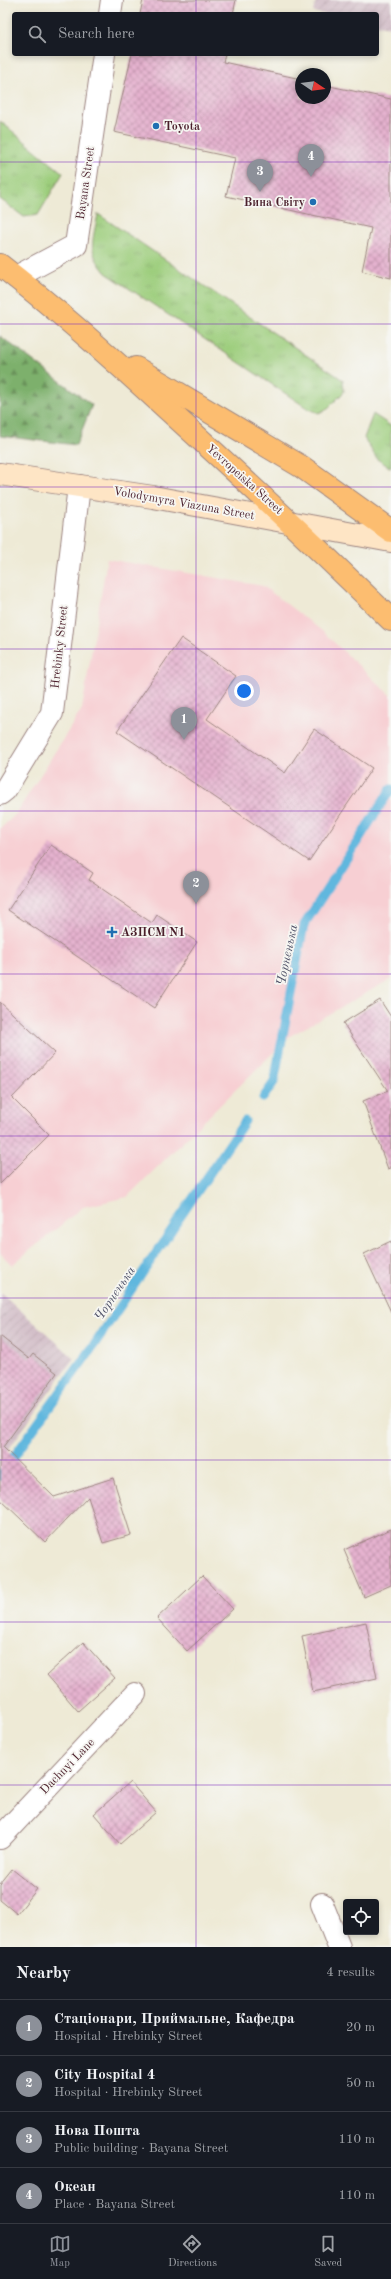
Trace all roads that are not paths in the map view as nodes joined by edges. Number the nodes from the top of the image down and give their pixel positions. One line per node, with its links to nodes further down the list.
1 (112, 0): 2 (street)
2 (110, 12)
3 (104, 56): 4 (street, Bayana Street)
4 (8, 271): 5 (main road, Yevropeiska Street)
5 (94, 342): 8 (main road, Yevropeiska Street); 9 (main road, Yevropeiska Street)
6 (0, 474): 7 (main road, Volodymyra Viazuna Street)
7 (79, 486): 8 (main road, Volodymyra Viazuna Street); 12 (street, Hrebinky Street)
8 (291, 521): 10 (main road, Volodymyra Viazuna Street); 11 (main road, Yevropeiska Street)
9 (391, 531)
10 (391, 541)
11 (391, 620)
12 (0, 794)
13 (135, 1694): 14 (street, Dachnyi Lane)
14 (0, 1838)
15 (322, 1904): 16 (street)
16 (339, 1947)

